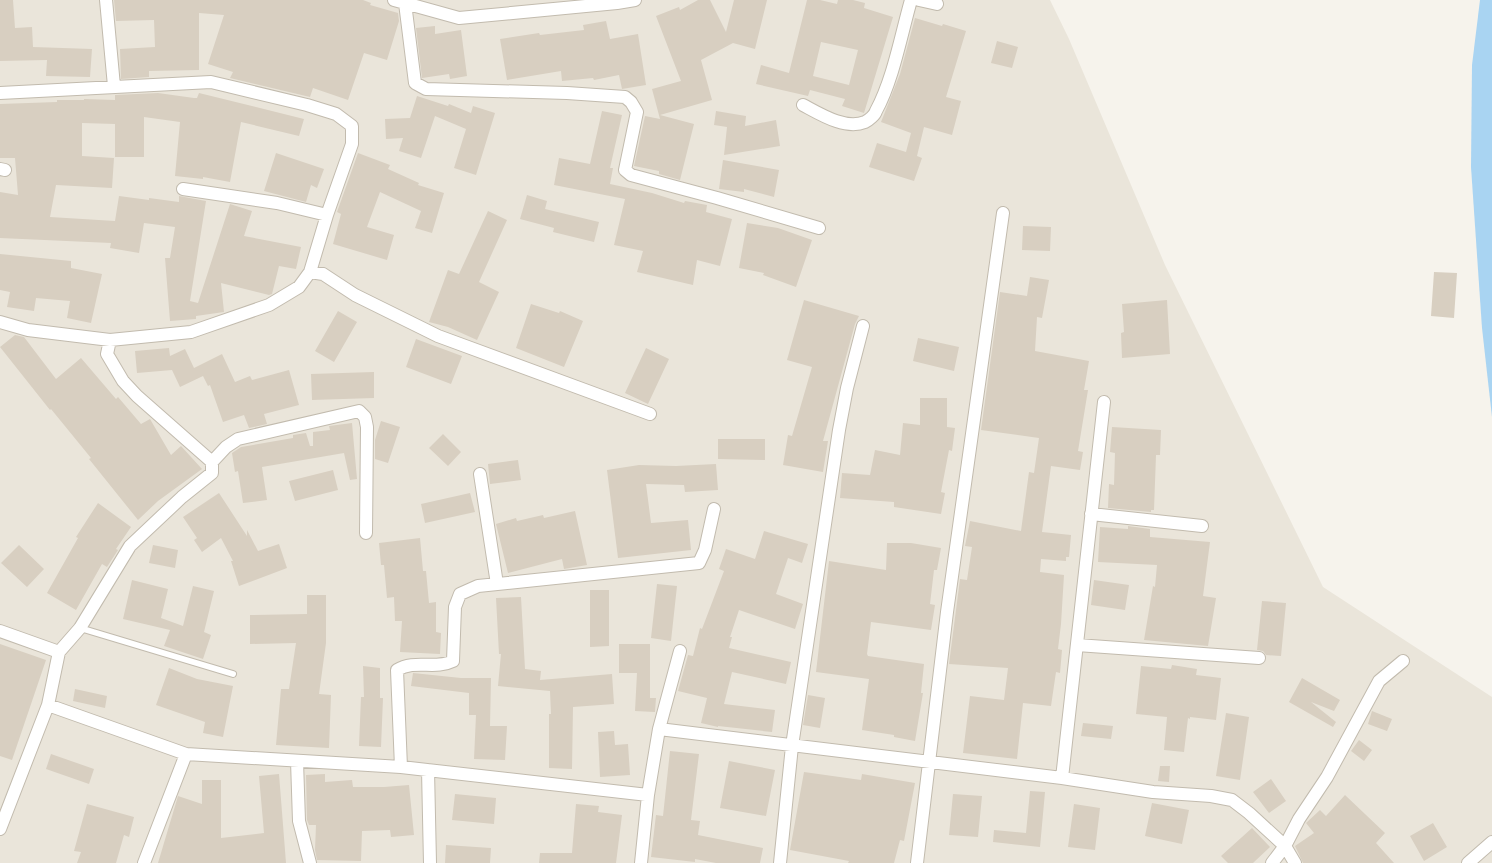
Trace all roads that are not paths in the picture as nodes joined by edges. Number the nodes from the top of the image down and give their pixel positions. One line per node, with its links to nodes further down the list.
1 (106, 0): 7 (street)
2 (635, 0): 5 (street)
3 (911, 0): 9 (street)
4 (919, 0): 6 (street)
5 (399, 2): 13 (street)
6 (937, 4)
7 (114, 86): 8 (street); 12 (street)
8 (0, 93)
9 (803, 105)
10 (183, 189): 12 (street)
11 (1003, 213): 40 (street)
12 (327, 214): 14 (street)
13 (819, 228)
14 (310, 272): 17 (street); 19 (street)
15 (0, 322): 17 (street)
16 (863, 326): 37 (street)
17 (110, 340): 20 (street)
18 (1104, 402): 23 (street)
19 (650, 414)
20 (212, 462): 25 (street); 27 (street)
21 (480, 474): 26 (street)
22 (714, 509): 26 (street)
23 (1091, 514): 24 (street); 29 (street)
24 (1202, 526)
25 (366, 534)
26 (497, 584): 41 (street)
27 (80, 628): 31 (street); 34 (lane)
28 (0, 630): 31 (street)
29 (1077, 646): 32 (street); 43 (street)
30 (680, 651): 36 (street)
31 (59, 652): 35 (street)
32 (1259, 658)
33 (1403, 660): 47 (street)
34 (233, 674)
35 (48, 704): 38 (street); 45 (street)
36 (659, 729): 37 (street); 44 (street)
37 (792, 746): 40 (street); 52 (street)
38 (186, 754): 39 (street); 48 (street)
39 (297, 761): 41 (street); 49 (street)
40 (930, 762): 43 (street); 53 (street)
41 (401, 766): 42 (street)
42 (428, 770): 44 (street); 50 (street)
43 (1062, 778): 47 (street)
44 (648, 795): 51 (street)
45 (0, 829)
46 (1492, 842): 56 (street)
47 (1285, 846): 54 (street); 55 (street)
48 (144, 863)
49 (310, 863)
50 (430, 863)
51 (641, 863)
52 (780, 863)
53 (917, 863)
54 (1272, 863)
55 (1295, 863)
56 (1468, 863)

